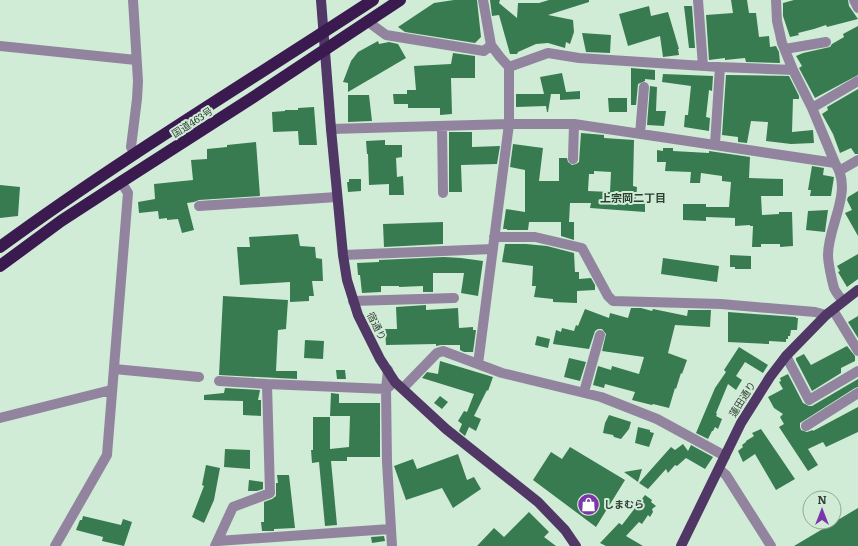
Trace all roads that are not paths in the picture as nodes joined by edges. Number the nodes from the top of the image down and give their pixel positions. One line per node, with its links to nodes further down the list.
1 (134, 0): 17 (street)
2 (321, 0): 11 (main road, 宿通り)
3 (373, 0): 11 (highway, 国道463号)
4 (400, 0): 10 (highway, 国道463号)
5 (483, 0): 13 (street)
6 (698, 0): 18 (street)
7 (776, 0): 15 (street)
8 (854, 0): 9 (street)
9 (858, 8)
10 (367, 21): 13 (street); 16 (highway, 国道463号)
11 (323, 32): 16 (main road, 宿通り); 31 (highway, 国道463号)
12 (826, 42): 15 (street)
13 (491, 45): 19 (street)
14 (0, 46): 17 (street)
15 (785, 49): 21 (street)
16 (324, 50): 28 (main road, 宿通り); 35 (highway, 国道463号)
17 (136, 60): 31 (street)
18 (704, 66): 19 (street); 20 (street)
19 (509, 67): 25 (street)
20 (720, 67): 21 (street); 30 (street)
21 (793, 70): 24 (street)
22 (858, 80): 24 (street)
23 (644, 87): 29 (street)
24 (812, 108): 34 (street)
25 (509, 124): 26 (street); 27 (street); 39 (street)
26 (574, 124): 29 (street); 32 (street)
27 (442, 126): 28 (street); 36 (street)
28 (331, 129): 37 (main road, 宿通り)
29 (640, 134): 30 (street)
30 (715, 144): 34 (street)
31 (136, 154): 40 (highway, 国道463号)
32 (573, 159)
33 (858, 160): 34 (street)
34 (837, 167): 47 (street)
35 (120, 182): 43 (highway, 国道463号); 53 (street)
36 (443, 193)
37 (337, 197): 38 (street); 42 (main road, 宿通り)
38 (199, 206)
39 (494, 237): 41 (street); 48 (street)
40 (0, 247)
41 (493, 249): 42 (street); 52 (street)
42 (343, 255): 46 (main road, 宿通り)
43 (0, 266)
44 (858, 290): 47 (main road, 蓮田通り)
45 (454, 298): 46 (street)
46 (353, 301): 54 (main road, 宿通り)
47 (843, 302): 48 (main road, 蓮田通り)
48 (829, 312): 50 (street); 51 (main road, 蓮田通り)
49 (600, 335): 62 (street)
50 (858, 351)
51 (786, 356): 55 (street); 66 (main road, 蓮田通り)
52 (478, 364): 59 (street); 62 (street)
53 (114, 369): 56 (street); 61 (street)
54 (388, 370): 59 (main road, 宿通り); 60 (street)
55 (858, 371)
56 (199, 377)
57 (218, 381): 58 (street)
58 (267, 384): 60 (street); 69 (street)
59 (399, 385): 60 (street); 72 (main road, 宿通り)
60 (386, 389): 68 (street)
61 (111, 390): 64 (street); 70 (street)
62 (584, 392): 66 (street)
63 (858, 393): 65 (street)
64 (0, 418)
65 (806, 426)
66 (725, 456): 67 (main road, 蓮田通り)
67 (720, 469): 73 (main road, 蓮田通り); 74 (street)
68 (390, 529): 69 (street); 71 (street)
69 (217, 543)
70 (55, 546)
71 (392, 546)
72 (576, 546)
73 (681, 546)
74 (771, 546)

